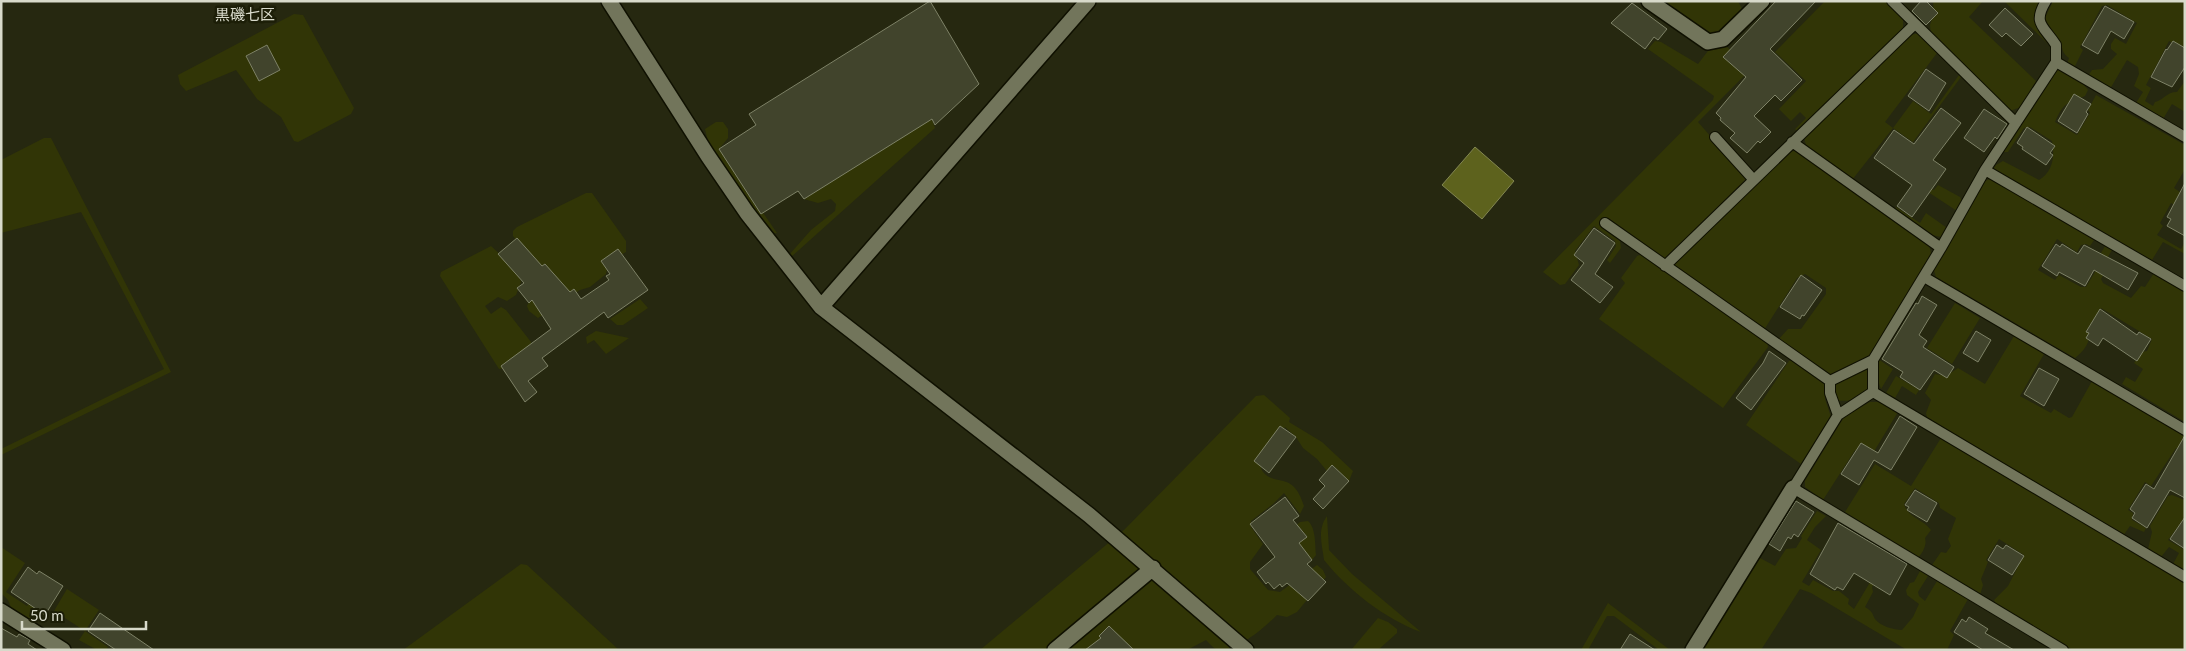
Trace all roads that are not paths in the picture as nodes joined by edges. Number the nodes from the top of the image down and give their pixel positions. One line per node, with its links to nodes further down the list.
1 (609, 1): 20 (street)
2 (1088, 1): 20 (street)
3 (1650, 1): 4 (street)
4 (1762, 1)
5 (1892, 1): 7 (lane)
6 (2046, 1): 8 (lane)
7 (1915, 24): 9 (lane); 12 (lane)
8 (2056, 62): 9 (lane); 11 (lane)
9 (2016, 123): 13 (lane)
10 (1715, 137): 14 (lane)
11 (2185, 137)
12 (1792, 142): 14 (lane); 16 (lane)
13 (1985, 170): 16 (lane); 19 (lane)
14 (1753, 179): 17 (lane)
15 (1605, 223): 17 (lane)
16 (1941, 248): 18 (lane)
17 (1665, 266): 22 (lane)
18 (1924, 277): 21 (lane); 25 (lane)
19 (2185, 286)
20 (821, 307): 27 (street)
21 (1873, 360): 22 (lane); 23 (lane)
22 (1830, 381): 24 (lane)
23 (1873, 392): 24 (lane); 28 (lane)
24 (1838, 415): 26 (lane)
25 (2185, 430)
26 (1793, 488): 33 (street); 34 (lane)
27 (1153, 568): 31 (street); 32 (street)
28 (2185, 577)
29 (1, 611): 30 (street)
30 (63, 650)
31 (1055, 650)
32 (1246, 650)
33 (1693, 650)
34 (2063, 650)

